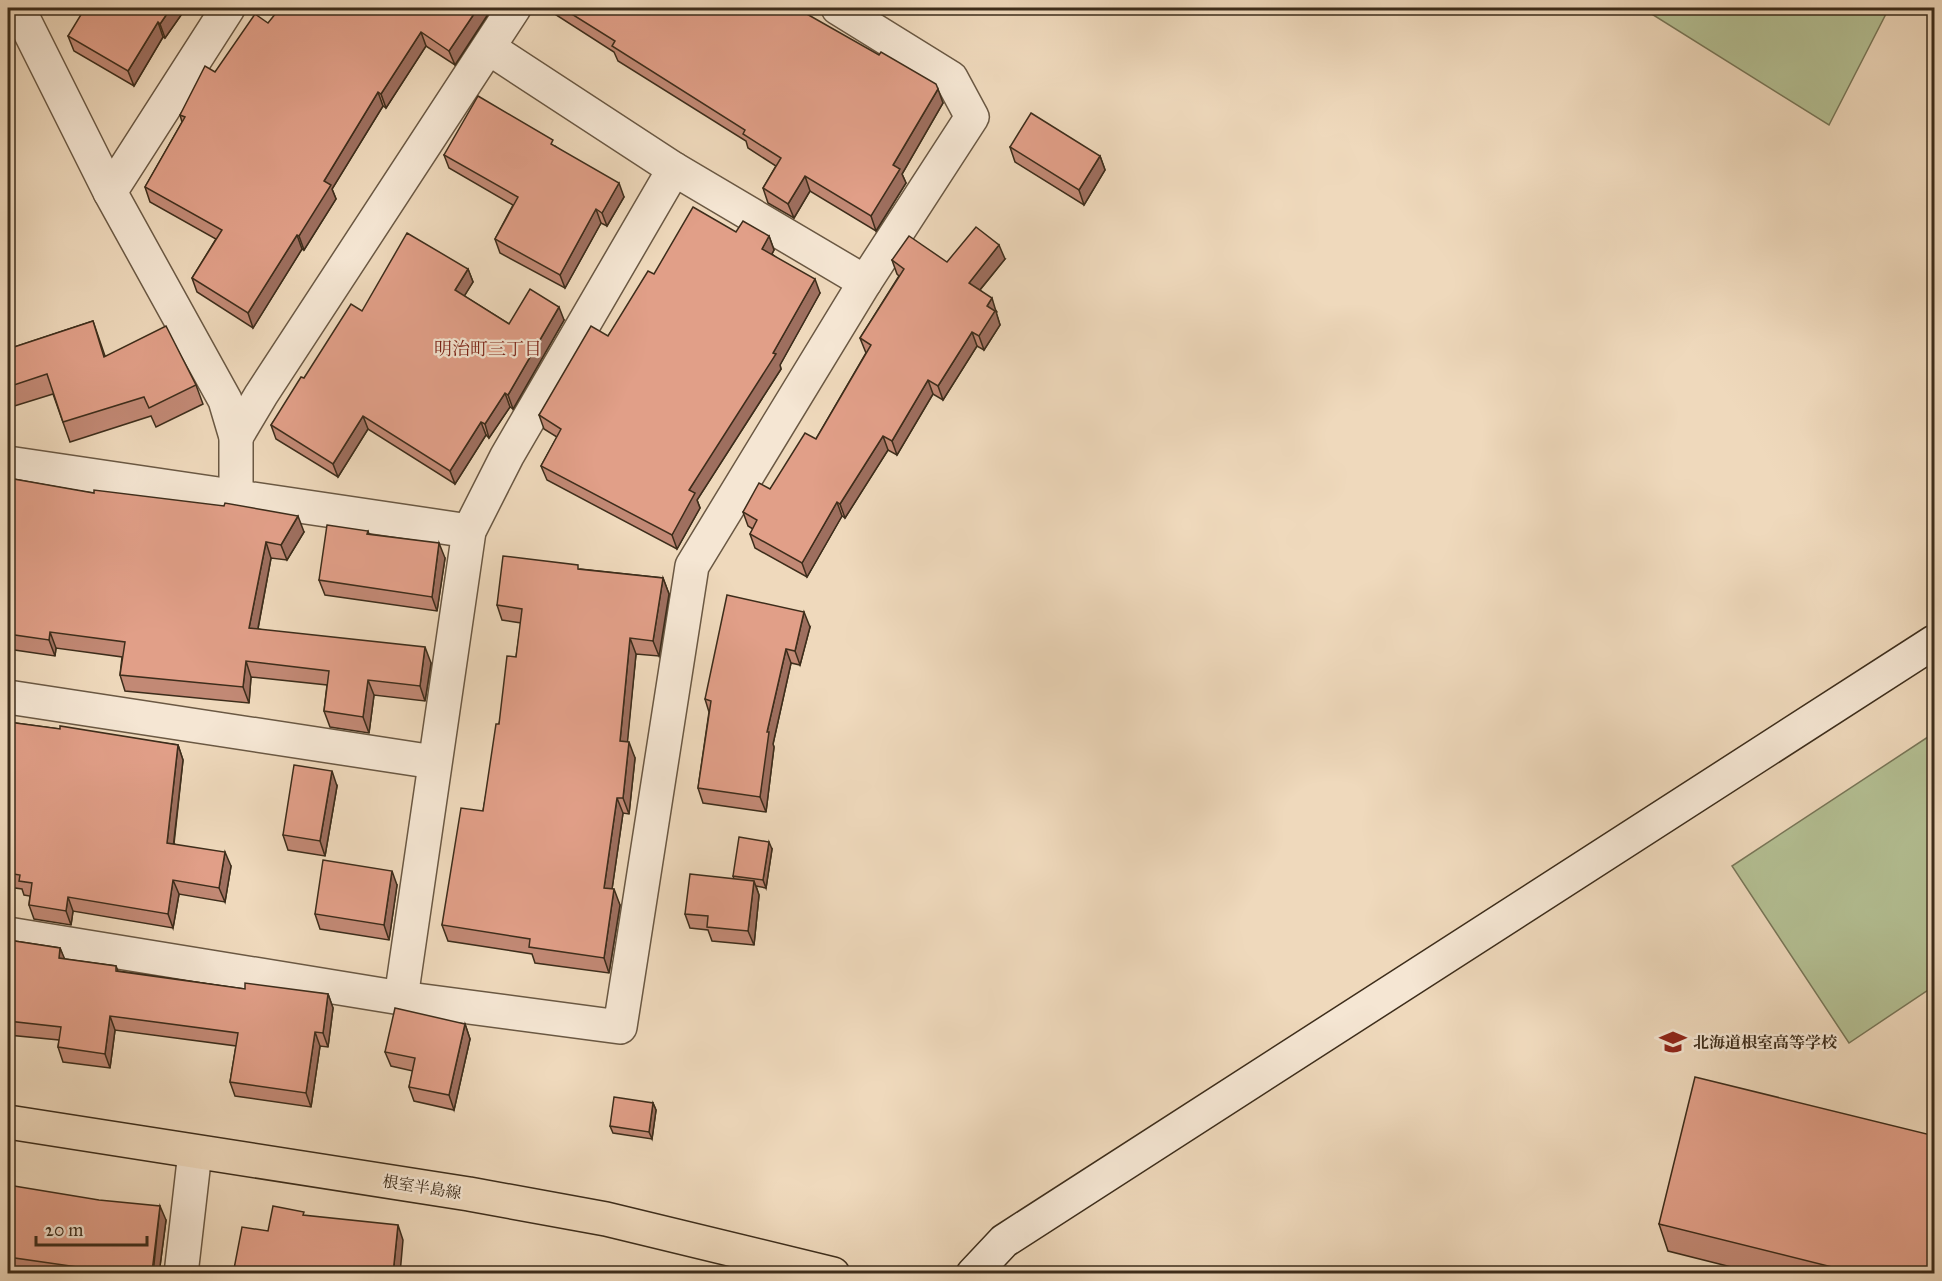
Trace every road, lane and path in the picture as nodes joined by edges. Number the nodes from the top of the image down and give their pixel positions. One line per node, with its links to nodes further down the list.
1 (18, 8): 7 (street)
2 (228, 8): 7 (street)
3 (514, 8): 5 (street)
4 (838, 8): 8 (street)
5 (489, 48): 6 (street); 9 (street)
6 (674, 169): 8 (street); 12 (street)
7 (110, 192): 9 (street)
8 (865, 282): 17 (street)
9 (236, 437): 11 (street)
10 (8, 463): 11 (street)
11 (236, 497): 12 (street)
12 (469, 531): 15 (street)
13 (1935, 642): 22 (street)
14 (8, 697): 15 (street)
15 (434, 762): 17 (street)
16 (8, 934): 17 (street)
17 (400, 998)
18 (8, 1122): 19 (main road, 根室半島線)
19 (195, 1152): 20 (street); 21 (main road, 根室半島線)
20 (181, 1274)
21 (832, 1274)
22 (973, 1274)

